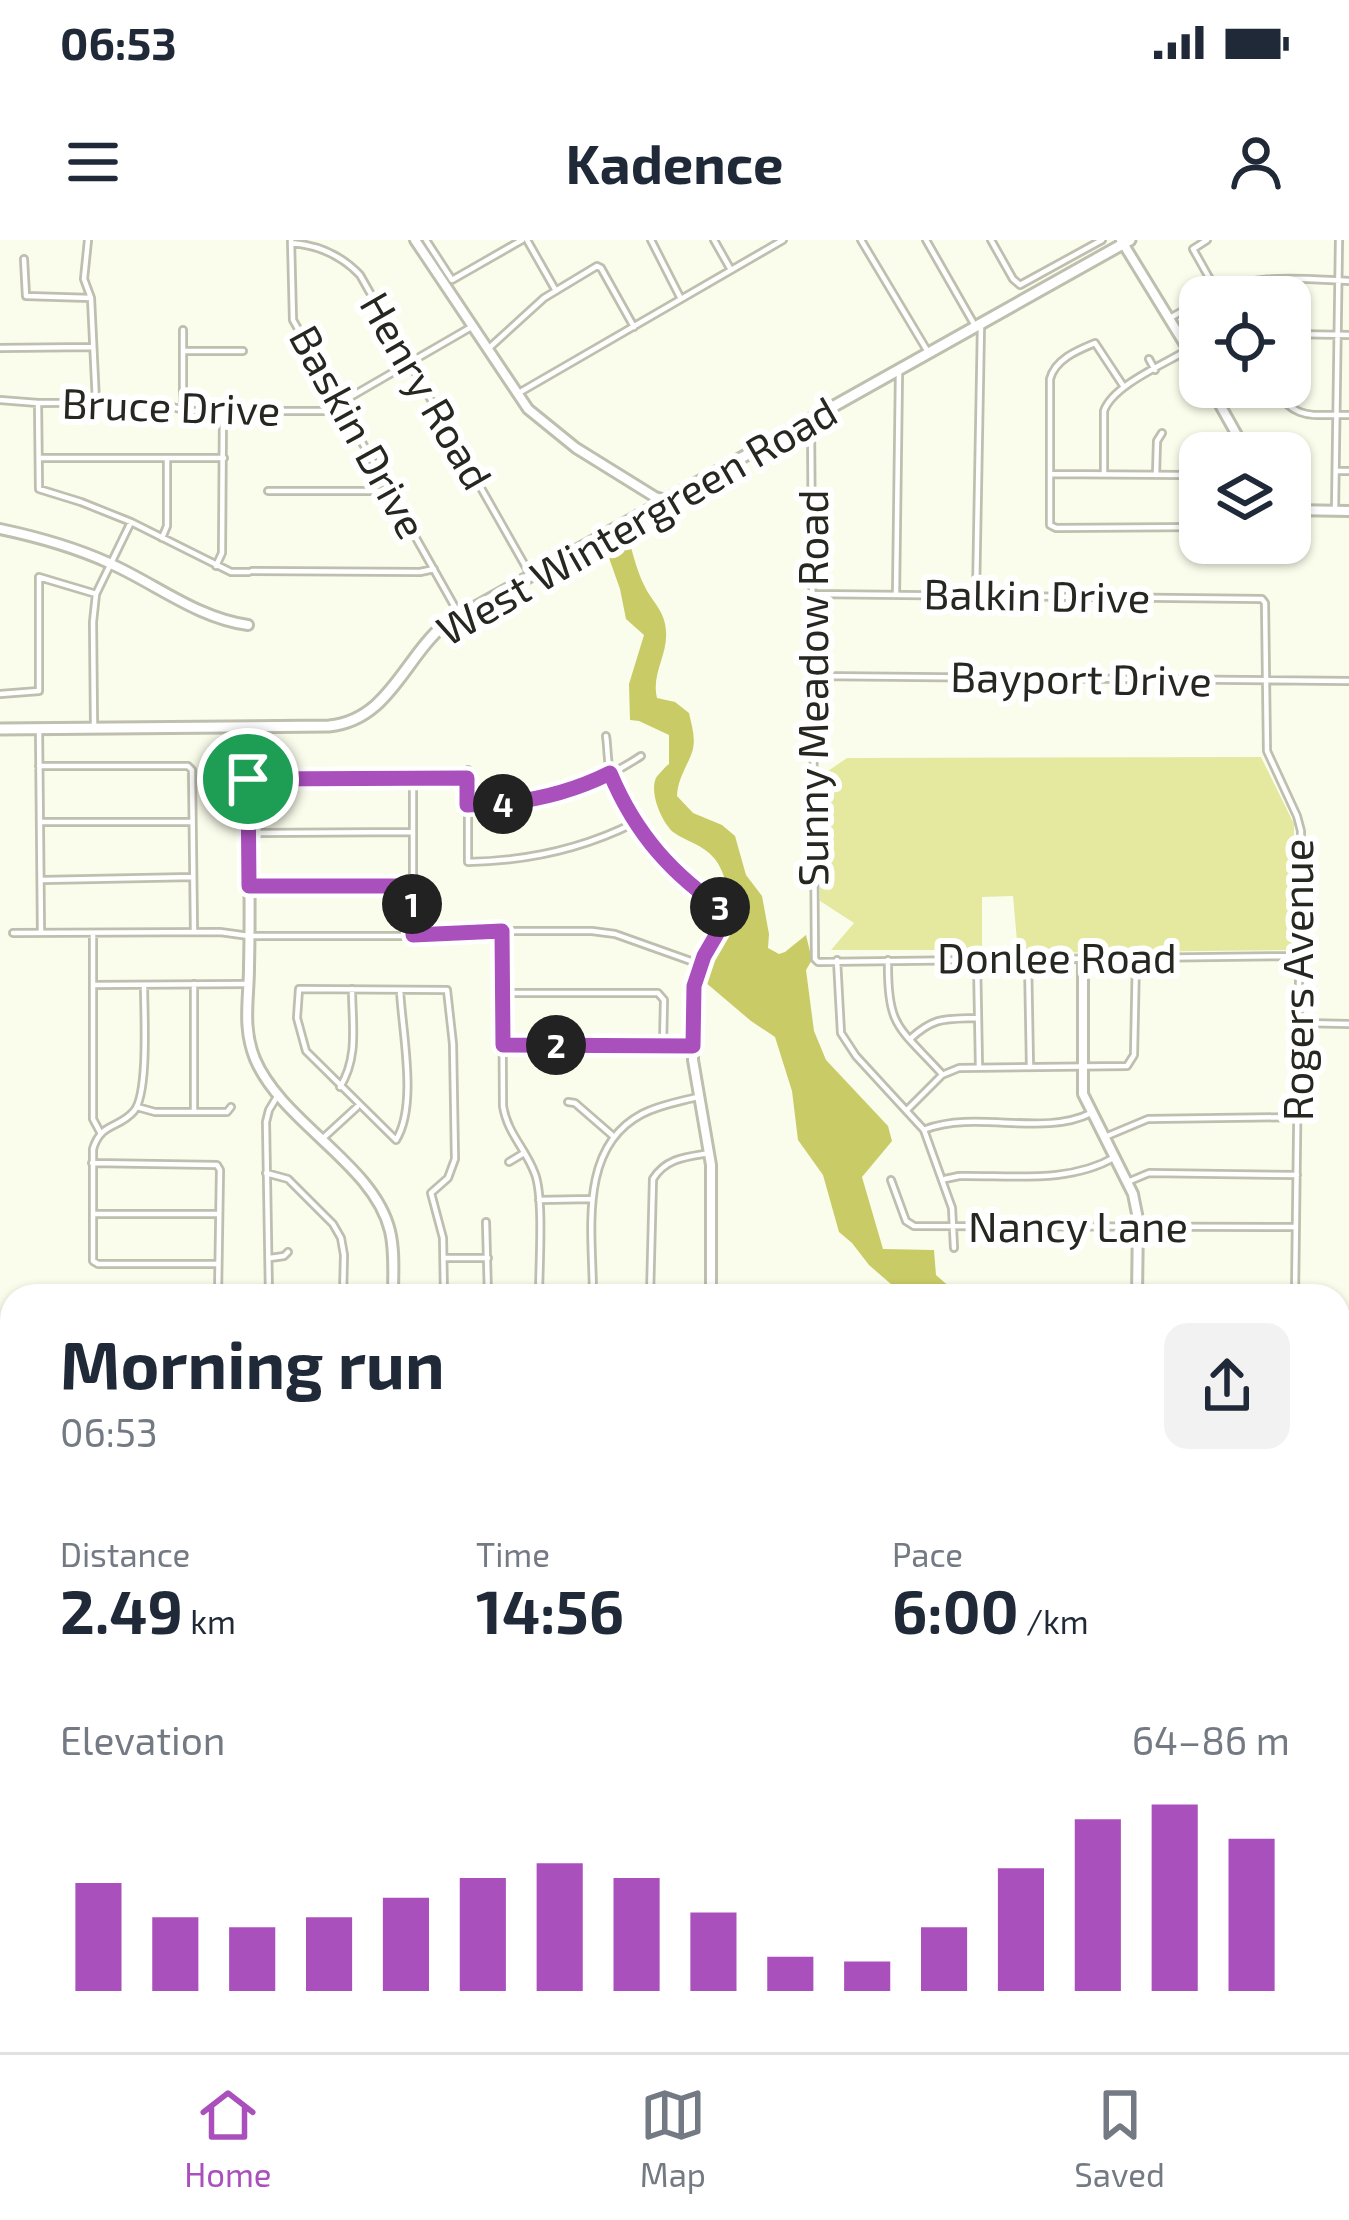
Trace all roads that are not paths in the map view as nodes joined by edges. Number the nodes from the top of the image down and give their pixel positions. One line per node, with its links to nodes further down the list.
1 (88, 240): 23 (street)
2 (415, 240): 28 (street)
3 (426, 240): 4 (street)
4 (525, 240): 22 (street)
5 (651, 240): 24 (street)
6 (714, 240): 17 (street)
7 (926, 240): 27 (street)
8 (991, 240): 9 (street)
9 (1102, 240)
10 (1208, 240): 18 (street)
11 (1339, 240): 20 (street)
12 (780, 241): 17 (street)
13 (865, 241): 40 (street)
14 (1125, 241): 26 (street, West Wintergreen Road); 27 (main road, West Wintergreen Road)
15 (291, 242): 43 (street, Henry Road); 51 (street, Baskin Drive)
16 (24, 259): 23 (street)
17 (731, 270): 24 (street)
18 (1208, 276)
19 (1311, 280): 20 (street)
20 (1338, 280): 21 (street); 33 (street)
21 (1349, 281)
22 (556, 291): 29 (street); 37 (street)
23 (91, 298): 35 (street)
24 (682, 299): 29 (street)
25 (1179, 313): 26 (street)
26 (1170, 318): 31 (street, West Wintergreen Road)
27 (978, 324): 40 (main road, West Wintergreen Road); 85 (street)
28 (472, 326): 37 (street); 43 (street, Bruce Drive)
29 (634, 327): 47 (street)
30 (183, 330): 38 (street)
31 (1179, 333)
32 (1311, 334): 33 (street)
33 (1338, 335): 34 (street); 55 (street)
34 (1349, 335)
35 (92, 346): 36 (street); 49 (street)
36 (0, 348)
37 (488, 350): 47 (street)
38 (182, 351): 39 (street); 53 (street)
39 (243, 351)
40 (928, 352): 44 (main road, West Wintergreen Road)
41 (1179, 355): 45 (street)
42 (1149, 359): 45 (street)
43 (411, 363): 51 (street, Bruce Drive); 81 (street, Henry Road)
44 (899, 369): 57 (main road, West Wintergreen Road); 84 (street)
45 (1155, 370): 46 (street)
46 (1124, 387): 64 (street); 65 (street)
47 (517, 394): 70 (street)
48 (0, 400): 50 (street, Bruce Drive)
49 (96, 402): 50 (street, Bruce Drive); 53 (street, Bruce Drive)
50 (38, 403): 59 (street)
51 (341, 406): 54 (street, Bruce Drive); 69 (street, Baskin Drive)
52 (1290, 408): 55 (street)
53 (184, 410): 54 (street, Bruce Drive)
54 (223, 411): 61 (street)
55 (1336, 415): 56 (street); 62 (street)
56 (1349, 415)
57 (811, 418): 70 (main road, West Wintergreen Road); 83 (street, Sunny Meadow Road)
58 (1162, 433): 66 (street)
59 (39, 458): 60 (street); 74 (street)
60 (167, 458): 61 (street); 77 (street)
61 (224, 458): 79 (street)
62 (1336, 471): 63 (street); 72 (street)
63 (1349, 471)
64 (1050, 474): 65 (street); 75 (street)
65 (1104, 474): 66 (street)
66 (1156, 475): 67 (street)
67 (1179, 475)
68 (268, 491): 69 (street)
69 (390, 491): 80 (street, Baskin Drive)
70 (664, 500): 81 (main road, West Wintergreen Road)
71 (1311, 510): 72 (street)
72 (1336, 511): 73 (street)
73 (1349, 511)
74 (131, 522): 77 (street); 78 (street)
75 (1179, 527)
76 (0, 529): 78 (street)
77 (162, 538): 79 (street)
78 (110, 563): 82 (street); 88 (street)
79 (216, 566): 80 (street)
80 (434, 569): 87 (street, Baskin Drive)
81 (531, 576): 87 (main road, West Wintergreen Road)
82 (97, 594): 92 (street); 95 (street)
83 (812, 594): 84 (street, Balkin Drive); 89 (street, Sunny Meadow Road)
84 (896, 595): 85 (street, Balkin Drive)
85 (976, 595): 86 (street, Balkin Drive)
86 (1262, 599): 90 (street, Rogers Avenue)
87 (460, 616): 93 (main road, West Wintergreen Road)
88 (248, 625)
89 (812, 676): 90 (street, Bayport Drive); 127 (street, Sunny Meadow Road)
90 (1267, 681): 91 (street, Bayport Drive); 123 (street, Rogers Avenue)
91 (1349, 681)
92 (0, 694)
93 (248, 727): 95 (main road, West Wintergreen Road); 104 (street)
94 (39, 728): 95 (main road, West Wintergreen Road); 96 (main road, West Wintergreen Road); 99 (street)
95 (94, 728)
96 (0, 729)
97 (606, 736): 101 (street)
98 (641, 756): 101 (street)
99 (39, 766): 106 (street); 107 (street)
100 (468, 770): 103 (street)
101 (610, 773): 105 (street); 108 (street)
102 (413, 778): 103 (street); 104 (street); 109 (street)
103 (467, 778): 105 (street)
104 (248, 779): 110 (street)
105 (467, 805): 108 (street)
106 (40, 822): 107 (street); 112 (street)
107 (192, 822): 111 (street)
108 (634, 823): 115 (street)
109 (412, 832): 110 (street); 114 (street)
110 (248, 833): 113 (street)
111 (193, 877): 112 (street); 117 (street)
112 (40, 880): 119 (street)
113 (249, 886): 114 (street); 122 (street)
114 (412, 886): 121 (street)
115 (729, 913): 131 (street)
116 (502, 931): 121 (street); 131 (street); 138 (street)
117 (194, 932): 120 (street); 122 (street)
118 (13, 933): 119 (street)
119 (41, 933): 120 (street)
120 (92, 933): 134 (street)
121 (413, 935): 122 (street)
122 (249, 936): 133 (street)
123 (1299, 956): 126 (street, Donlee Road); 140 (street, Rogers Avenue)
124 (1028, 958): 125 (street, Donlee Road); 128 (street, Donlee Road); 148 (street)
125 (1083, 958): 126 (street, Donlee Road); 146 (street)
126 (1136, 958): 146 (street)
127 (815, 959): 129 (street, Donlee Road)
128 (977, 959): 130 (street, Donlee Road); 139 (street)
129 (837, 960): 130 (street, Donlee Road); 157 (street)
130 (888, 960): 142 (street)
131 (702, 964): 145 (street)
132 (194, 984): 133 (street); 135 (street); 158 (street)
133 (248, 984): 151 (street)
134 (93, 985): 135 (street); 162 (street)
135 (144, 985): 155 (street)
136 (352, 989): 137 (street); 150 (street); 150 (street)
137 (400, 990): 154 (street); 187 (street)
138 (503, 993): 143 (street); 144 (street)
139 (978, 1018): 142 (street); 147 (street)
140 (1299, 1023): 141 (street); 160 (street, Rogers Avenue)
141 (1349, 1024)
142 (910, 1039): 149 (street)
143 (503, 1045): 144 (street); 166 (street)
144 (663, 1045): 145 (street)
145 (693, 1046): 152 (street)
146 (1084, 1066): 148 (street); 159 (street)
147 (979, 1067): 148 (street); 149 (street)
148 (1030, 1067)
149 (942, 1075): 157 (street)
150 (340, 1087): 154 (street)
151 (278, 1095): 165 (street); 171 (street)
152 (698, 1097): 163 (street); 167 (street)
153 (568, 1102): 163 (street)
154 (359, 1105): 165 (street)
155 (137, 1107): 158 (street); 162 (street)
156 (231, 1107): 158 (street)
157 (908, 1110): 161 (street)
158 (194, 1112)
159 (1091, 1113): 161 (street); 164 (street)
160 (1299, 1117): 164 (street); 172 (street, Rogers Avenue)
161 (925, 1130): 174 (street)
162 (100, 1132): 169 (street)
163 (613, 1136): 176 (street)
164 (1105, 1137): 168 (street)
165 (321, 1139): 193 (street)
166 (524, 1153): 170 (street); 177 (street)
167 (710, 1154): 198 (street); 199 (street)
168 (1115, 1157): 174 (street); 175 (street)
169 (92, 1162): 178 (street); 179 (street)
170 (509, 1162)
171 (266, 1173): 186 (street); 192 (street)
172 (1297, 1175): 175 (street); 183 (street, Rogers Avenue)
173 (891, 1180): 181 (street, Nancy Lane)
174 (943, 1180): 181 (street)
175 (1128, 1181): 182 (street)
176 (592, 1199): 177 (street); 197 (street)
177 (539, 1200): 196 (street)
178 (92, 1214): 179 (street); 189 (street)
179 (219, 1214): 189 (street)
180 (486, 1222): 188 (street)
181 (954, 1227): 182 (street, Nancy Lane); 184 (street)
182 (1137, 1228): 183 (street, Nancy Lane); 200 (street)
183 (1296, 1228): 201 (street, Rogers Avenue)
184 (954, 1248)
185 (288, 1252): 186 (street)
186 (270, 1258): 191 (street)
187 (444, 1258): 188 (street); 194 (street)
188 (488, 1258): 195 (street)
189 (218, 1264): 190 (street)
190 (218, 1284)
191 (269, 1284)
192 (343, 1284)
193 (393, 1284)
194 (444, 1284)
195 (488, 1284)
196 (539, 1284)
197 (593, 1284)
198 (650, 1284)
199 (711, 1284)
200 (1137, 1284)
201 (1295, 1284)

